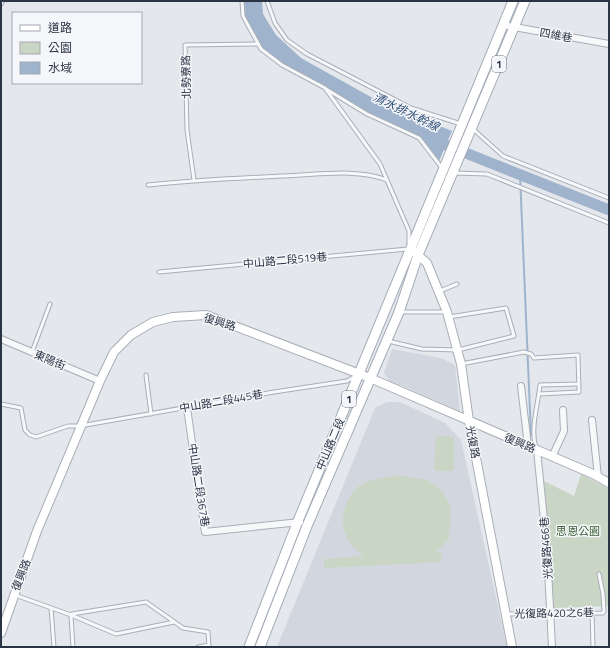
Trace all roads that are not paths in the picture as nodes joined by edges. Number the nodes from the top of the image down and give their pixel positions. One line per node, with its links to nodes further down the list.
1 (3, 1): 6 (lane)
2 (242, 1): 9 (lane)
3 (267, 1): 12 (lane)
4 (513, 1): 7 (main road, 1)
5 (525, 1): 8 (main road, 1)
6 (1, 4)
7 (503, 25): 8 (street, 四維巷); 12 (main road, 1)
8 (514, 28): 10 (street, 四維巷); 13 (main road, 1)
9 (258, 44): 11 (lane); 16 (lane, 北勢寮路)
10 (609, 44)
11 (325, 88): 14 (lane); 17 (lane)
12 (461, 124): 14 (main road, 中山路二段 / 1)
13 (472, 127): 15 (main road, 中山路二段 / 1); 19 (lane)
14 (443, 169): 15 (lane); 21 (main road, 中山路二段 / 1)
15 (452, 173): 20 (lane); 22 (main road, 中山路二段 / 1)
16 (194, 180): 17 (lane); 18 (lane)
17 (387, 180): 21 (lane)
18 (148, 185)
19 (609, 198)
20 (609, 223)
21 (410, 248): 22 (street, 光復路); 23 (lane, 中山路二段519巷); 34 (main road, 中山路二段 / 1)
22 (418, 255): 25 (street, 光復路); 27 (main road, 中山路二段 / 1)
23 (159, 272)
24 (457, 284): 25 (lane)
25 (438, 292): 28 (street, 光復路)
26 (50, 304): 32 (lane)
27 (399, 312): 28 (lane); 30 (main road, 中山路二段 / 1)
28 (448, 315): 31 (street, 光復路); 31 (lane)
29 (1, 339): 32 (street, 東陽街)
30 (386, 341): 31 (lane); 36 (main road, 中山路二段 / 1)
31 (458, 350): 33 (street, 光復路)
32 (32, 352): 37 (street, 東陽街)
33 (461, 364): 38 (lane); 46 (street, 光復路)
34 (359, 374): 36 (street, 復興路); 37 (street, 復興路); 42 (lane, 中山路二段445巷); 53 (main road, 中山路二段 / 1)
35 (146, 375): 44 (lane)
36 (370, 378): 46 (street, 復興路); 54 (main road, 中山路二段 / 1)
37 (100, 381): 47 (street, 復興路)
38 (579, 384): 40 (lane); 40 (lane)
39 (521, 386): 48 (street)
40 (539, 394): 49 (lane)
41 (1, 404): 47 (lane, 中山路二段445巷)
42 (187, 408): 44 (lane, 中山路二段445巷); 53 (street, 中山路二段367巷)
43 (563, 410): 50 (street)
44 (151, 414): 47 (lane, 中山路二段445巷)
45 (592, 420): 51 (street)
46 (469, 422): 48 (street, 復興路); 61 (street, 光復路)
47 (80, 426): 56 (street, 復興路)
48 (528, 446): 49 (street, 復興路)
49 (537, 450): 50 (street, 復興路); 59 (street, 光復路466巷)
50 (552, 457): 51 (street, 復興路)
51 (598, 477): 52 (street, 復興路)
52 (609, 483)
53 (298, 521): 54 (street); 68 (main road, 中山路二段 / 1)
54 (307, 526): 69 (main road, 中山路二段 / 1)
55 (599, 574): 58 (lane, 光復路420之6巷)
56 (13, 594): 57 (lane); 63 (street, 復興路)
57 (51, 608): 60 (lane); 65 (lane)
58 (592, 612): 59 (lane, 光復路420之6巷); 72 (lane)
59 (550, 613): 61 (lane, 光復路420之6巷); 71 (street, 光復路466巷)
60 (70, 614): 62 (lane); 62 (lane); 66 (lane)
61 (505, 614): 70 (street, 光復路)
62 (174, 622): 64 (lane)
63 (1, 633)
64 (209, 646): 67 (lane)
65 (54, 647)
66 (73, 647)
67 (198, 647)
68 (249, 647)
69 (260, 647)
70 (512, 647)
71 (552, 647)
72 (593, 647)

